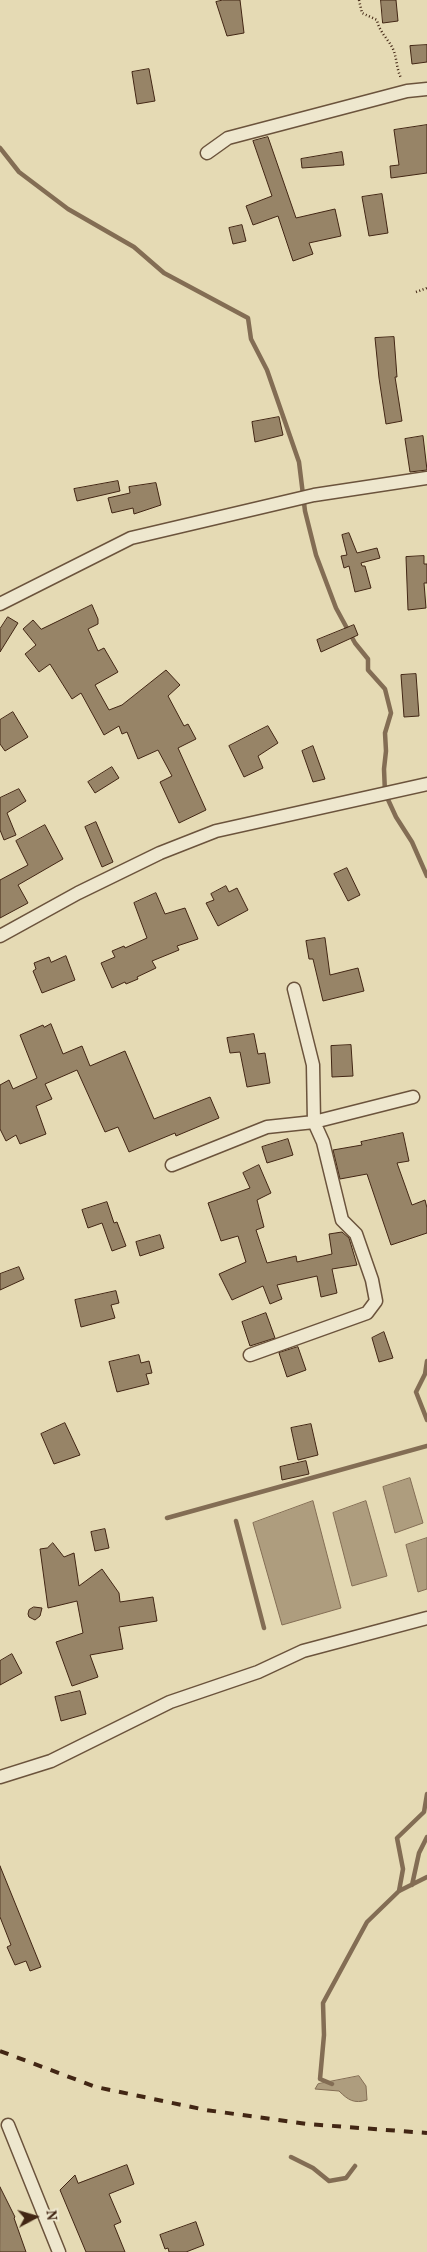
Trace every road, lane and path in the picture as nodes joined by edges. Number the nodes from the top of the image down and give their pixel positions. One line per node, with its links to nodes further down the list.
1 (359, 0): 3 (path)
2 (427, 89): 3 (street)
3 (407, 91): 4 (street)
4 (207, 153)
5 (427, 288): 6 (path)
6 (416, 292)
7 (427, 478): 8 (street)
8 (0, 604)
9 (427, 784): 10 (street)
10 (0, 936)
11 (294, 989): 13 (street)
12 (413, 1098): 13 (street)
13 (314, 1122): 14 (street); 15 (street)
14 (172, 1165)
15 (250, 1356)
16 (427, 1618): 17 (street)
17 (0, 1777)
18 (8, 2124): 19 (street)
19 (59, 2252)

